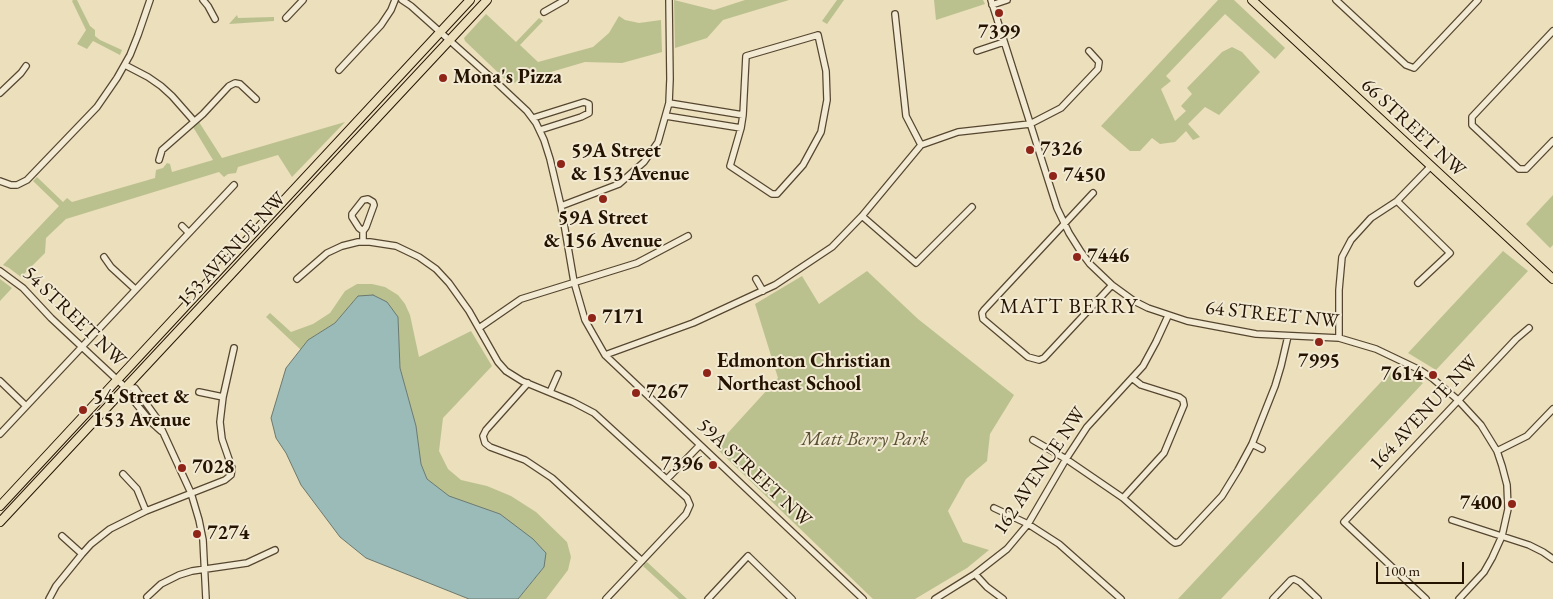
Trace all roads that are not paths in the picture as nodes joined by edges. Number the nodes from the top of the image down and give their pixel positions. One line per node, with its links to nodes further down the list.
1 (150, 0): 25 (street)
2 (203, 0): 18 (street)
3 (303, 0): 17 (street)
4 (395, 0): 27 (street)
5 (402, 0): 20 (street, 59A STREET NW)
6 (470, 0): 20 (main road, 153 AVENUE NW)
7 (487, 0): 21 (main road, 153 AVENUE NW)
8 (565, 0): 15 (street)
9 (669, 0): 30 (street)
10 (1008, 0): 14 (street, 64 STREET NW)
11 (1252, 0): 41 (main road, 66 STREET NW)
12 (1336, 0): 13 (street)
13 (1478, 0)
14 (992, 2): 22 (street, 64 STREET NW)
15 (544, 12)
16 (895, 14): 39 (street)
17 (286, 18)
18 (215, 20)
19 (1553, 30): 38 (street)
20 (440, 32): 21 (street, 59A STREET NW); 75 (main road, 153 AVENUE NW)
21 (450, 40): 33 (street, 59A STREET NW); 78 (main road, 153 AVENUE NW)
22 (1004, 42): 23 (street); 35 (street, 64 STREET NW)
23 (977, 51)
24 (1089, 51): 35 (street)
25 (125, 65): 34 (street); 42 (street)
26 (26, 66): 28 (street)
27 (339, 70)
28 (0, 93)
29 (256, 99): 34 (street)
30 (669, 103): 31 (street); 32 (street)
31 (743, 115): 36 (street); 36 (street)
32 (666, 116): 36 (street); 46 (street)
33 (533, 118): 37 (street, 59A STREET NW); 37 (street)
34 (194, 122): 40 (street)
35 (1030, 124): 39 (street); 49 (street, 64 STREET NW)
36 (741, 128)
37 (540, 130): 46 (street, 59A STREET NW)
38 (1553, 141)
39 (922, 145): 48 (street)
40 (159, 160)
41 (1431, 166): 45 (street); 59 (main road, 66 STREET NW)
42 (0, 181)
43 (234, 185): 52 (street)
44 (1093, 193): 49 (street)
45 (1397, 201): 61 (street); 69 (street)
46 (561, 206): 60 (street, 59A STREET NW)
47 (972, 207): 48 (street)
48 (862, 216): 64 (street)
49 (1064, 224): 62 (street, 64 STREET NW); 62 (street)
50 (182, 226): 52 (street)
51 (363, 231): 51 (street); 54 (street)
52 (189, 233): 63 (street)
53 (688, 236): 60 (street)
54 (363, 241): 57 (street); 66 (street)
55 (104, 257): 63 (street)
56 (0, 271): 70 (street, 54 STREET NW)
57 (297, 279)
58 (756, 279): 64 (street)
59 (1553, 279)
60 (574, 282): 66 (street); 72 (street, 59A STREET NW)
61 (1418, 283)
62 (1112, 285): 65 (street, 64 STREET NW)
63 (135, 290): 70 (street)
64 (763, 291): 72 (street)
65 (1168, 316): 68 (street, 64 STREET NW); 74 (street, 162 AVENUE NW)
66 (479, 328): 77 (street)
67 (1529, 328): 82 (street, 164 AVENUE NW)
68 (1288, 336): 69 (street, 64 STREET NW); 87 (street)
69 (1340, 338): 82 (street, 64 STREET NW)
70 (82, 347): 75 (street, 54 STREET NW); 83 (street)
71 (234, 348): 81 (street)
72 (606, 355): 88 (street, 59A STREET NW)
73 (558, 374): 80 (street)
74 (1132, 378): 91 (street, 162 AVENUE NW); 95 (street)
75 (118, 380): 78 (street, 54 STREET NW); 96 (main road, 153 AVENUE NW)
76 (0, 381): 83 (street)
77 (528, 383): 80 (street); 107 (street)
78 (126, 388): 94 (street, 54 STREET NW); 100 (main road, 153 AVENUE NW)
79 (200, 392): 81 (street)
80 (550, 392): 93 (street)
81 (223, 397): 94 (street)
82 (1458, 400): 90 (street, 64 STREET NW); 122 (street, 164 AVENUE NW)
83 (26, 406): 85 (street)
84 (1553, 409): 90 (street)
85 (0, 434)
86 (1032, 440): 91 (street)
87 (1252, 444): 89 (street); 95 (street)
88 (700, 445): 93 (street); 116 (street, 59A STREET NW)
89 (1262, 449)
90 (1497, 450): 103 (street, 64 STREET NW)
91 (1066, 459): 95 (street); 101 (street, 162 AVENUE NW)
92 (123, 474): 98 (street)
93 (668, 480): 107 (street)
94 (191, 493): 98 (street); 108 (street, 54 STREET NW)
95 (1123, 498)
96 (0, 506)
97 (994, 508): 101 (street)
98 (146, 511): 105 (street)
99 (1452, 520): 103 (street)
100 (0, 522)
101 (1028, 524): 109 (street, 162 AVENUE NW); 119 (street)
102 (62, 536): 105 (street)
103 (1502, 536): 106 (street); 123 (street, 64 STREET NW)
104 (276, 550): 108 (street)
105 (82, 554): 111 (street)
106 (1553, 559)
107 (642, 560): 113 (street)
108 (205, 569): 110 (street); 112 (street, 54 STREET NW)
109 (975, 574): 117 (street, 162 AVENUE NW); 118 (street)
110 (147, 597)
111 (49, 599)
112 (206, 599)
113 (606, 599)
114 (708, 599): 115 (street)
115 (792, 599)
116 (863, 599)
117 (935, 599)
118 (1003, 599)
119 (1121, 599)
120 (1273, 599): 121 (street)
121 (1318, 599)
122 (1426, 599)
123 (1460, 599)

